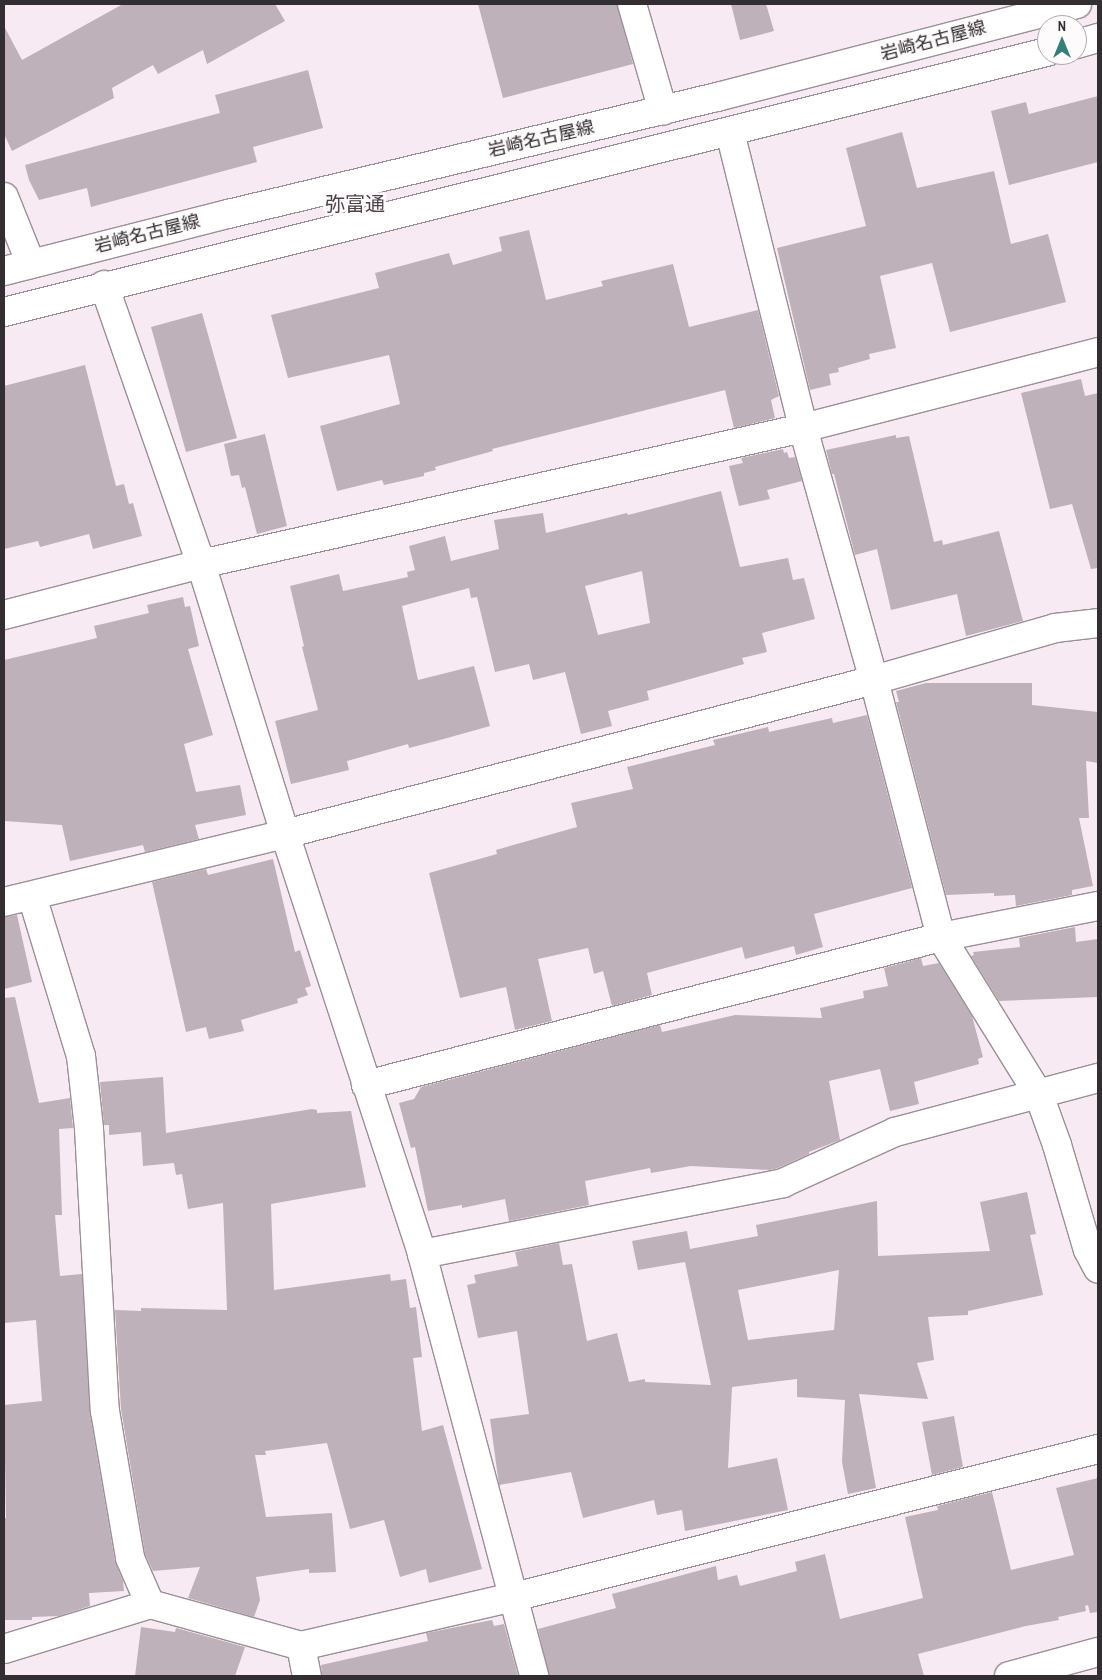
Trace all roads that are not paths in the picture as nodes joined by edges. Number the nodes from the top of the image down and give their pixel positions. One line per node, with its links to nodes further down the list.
1 (632, 4): 4 (street)
2 (1076, 4): 4 (street, 岩崎名古屋線)
3 (1037, 55): 5 (street)
4 (663, 110): 7 (street, 岩崎名古屋線)
5 (730, 132): 9 (street); 12 (street)
6 (4, 197): 7 (street)
7 (31, 264): 8 (street, 岩崎名古屋線)
8 (4, 271)
9 (104, 285): 10 (street); 13 (street)
10 (4, 312)
11 (1098, 352): 12 (street)
12 (803, 428): 13 (street); 16 (street)
13 (201, 564): 14 (street); 17 (street)
14 (4, 615)
15 (1098, 623): 16 (street)
16 (874, 680): 17 (street); 21 (street)
17 (285, 834): 18 (street); 23 (street)
18 (32, 896): 19 (street); 29 (street)
19 (4, 902)
20 (1098, 906): 21 (street)
21 (941, 937): 23 (street); 24 (street)
22 (1098, 1078): 24 (street)
23 (366, 1085): 25 (street)
24 (1039, 1095): 25 (street); 26 (street)
25 (422, 1254): 28 (street)
26 (1098, 1269)
27 (1098, 1448): 28 (street)
28 (514, 1597): 30 (street); 34 (street)
29 (150, 1604): 30 (street); 31 (street)
30 (301, 1646): 33 (street)
31 (4, 1649)
32 (1098, 1652): 35 (street)
33 (307, 1676)
34 (534, 1676)
35 (1009, 1676)

